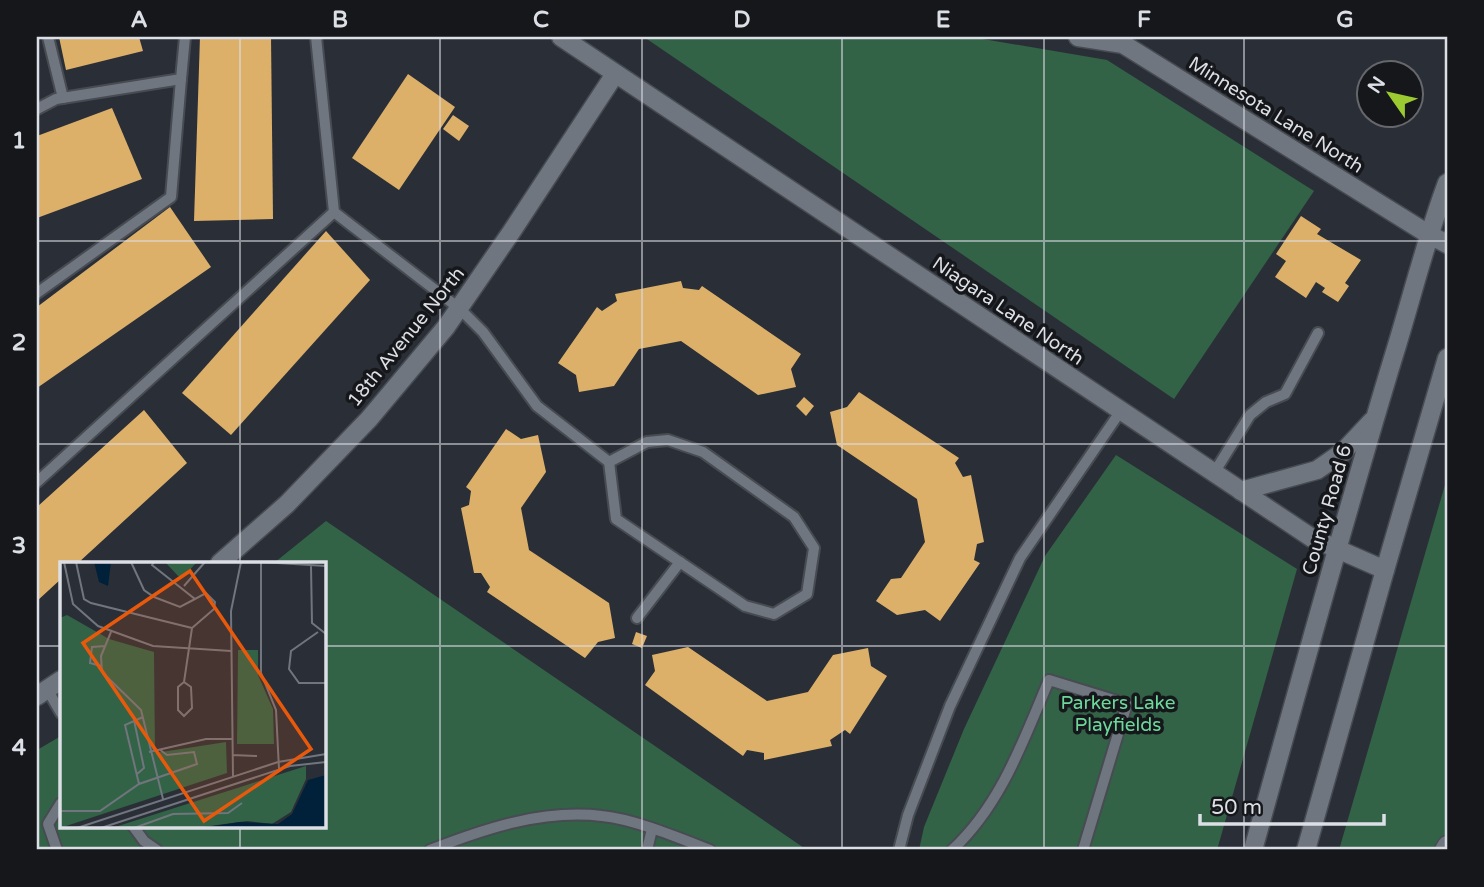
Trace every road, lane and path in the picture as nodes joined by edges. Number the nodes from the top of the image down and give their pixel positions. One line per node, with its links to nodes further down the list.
1 (48, 37): 8 (lane)
2 (185, 37): 7 (lane)
3 (316, 37): 11 (lane)
4 (561, 37): 6 (street, Niagara Lane North)
5 (1078, 37): 12 (street, Minnesota Lane North)
6 (615, 74): 15 (street, 18th Avenue North); 18 (street, Niagara Lane North)
7 (181, 79): 8 (lane); 14 (lane)
8 (63, 98): 9 (lane)
9 (37, 109)
10 (1447, 183): 12 (street, County Road 6)
11 (334, 212): 15 (lane); 22 (lane)
12 (1428, 234): 13 (street, Minnesota Lane North); 19 (street, County Road 6)
13 (1447, 244)
14 (37, 293)
15 (460, 309): 20 (lane); 25 (street, 18th Avenue North)
16 (1318, 333): 21 (lane)
17 (1447, 358): 27 (street)
18 (1120, 412): 21 (street, Niagara Lane North); 40 (lane)
19 (1375, 418): 23 (street); 24 (street, County Road 6)
20 (609, 462): 26 (lane); 26 (lane)
21 (1214, 473): 23 (street, Niagara Lane North)
22 (37, 482)
23 (1241, 491): 24 (street, Niagara Lane North)
24 (1336, 550): 27 (street, Niagara Lane North); 43 (street, County Road 6)
25 (220, 562)
26 (680, 562): 28 (lane)
27 (1385, 570): 44 (street)
28 (637, 618)
29 (48, 688): 30 (lane)
30 (60, 711)
31 (60, 805): 35 (lane)
32 (134, 828): 36 (lane)
33 (652, 829): 37 (lane); 38 (lane); 39 (lane)
34 (1447, 845): 45 (street)
35 (57, 850)
36 (157, 850)
37 (430, 850)
38 (647, 850)
39 (709, 850)
40 (899, 850)
41 (952, 850): 42 (lane)
42 (1083, 850)
43 (1253, 850)
44 (1306, 850)
45 (1444, 850)

